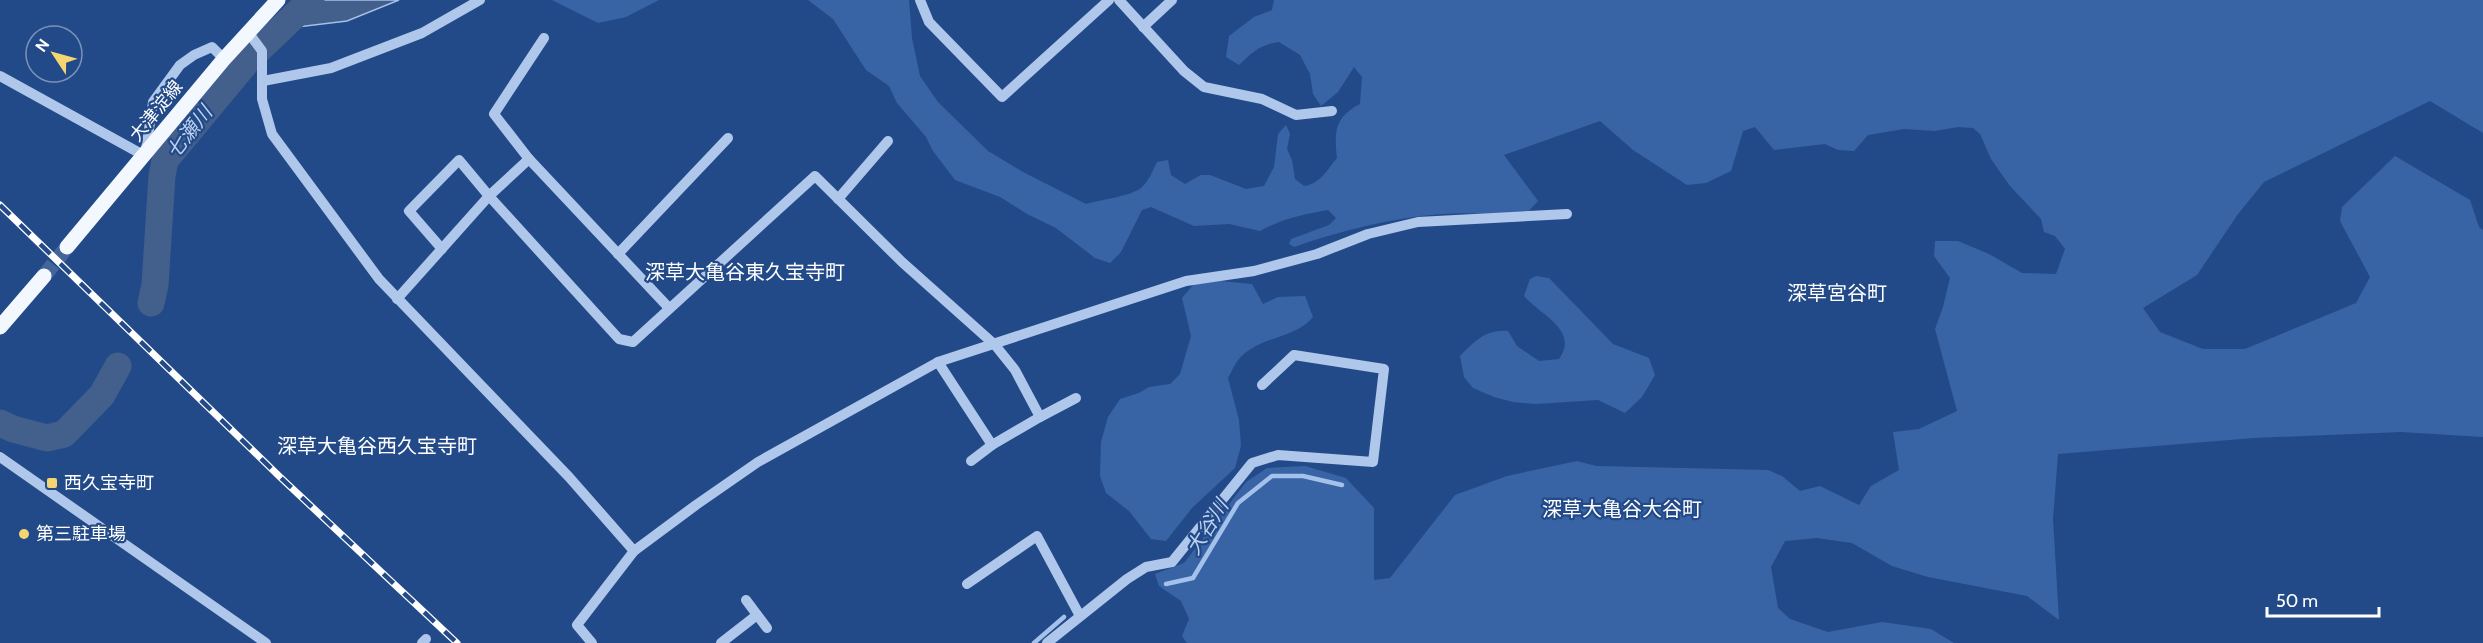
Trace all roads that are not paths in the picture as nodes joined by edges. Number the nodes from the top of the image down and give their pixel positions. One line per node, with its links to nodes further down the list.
1 (278, 0): 9 (main road, 大津淀線)
2 (480, 0): 12 (street)
3 (920, 0): 4 (street)
4 (1109, 0)
5 (1119, 0): 7 (street)
6 (1172, 0): 7 (street)
7 (1143, 27): 13 (street)
8 (544, 38): 17 (street)
9 (255, 41): 10 (main road, 大津淀線); 12 (street)
10 (224, 58): 16 (main road, 大津淀線); 16 (street)
11 (0, 76): 16 (street)
12 (263, 81): 25 (street)
13 (1332, 111)
14 (728, 138): 23 (street)
15 (888, 141): 19 (street)
16 (144, 156): 21 (main road, 大津淀線)
17 (529, 159): 18 (street); 23 (street)
18 (489, 196): 22 (street); 22 (street); 26 (street)
19 (838, 199): 26 (street); 28 (street)
20 (1566, 214): 28 (street)
21 (67, 248)
22 (442, 249): 25 (street)
23 (618, 254): 26 (street)
24 (44, 276): 27 (main road)
25 (397, 298): 36 (street)
26 (669, 308)
27 (2, 321)
28 (994, 345): 29 (street); 32 (street)
29 (938, 362): 33 (street); 36 (street)
30 (1262, 385): 39 (street)
31 (1076, 398): 32 (street)
32 (1040, 417): 33 (street)
33 (992, 445): 35 (street)
34 (0, 457): 42 (street)
35 (971, 461)
36 (634, 551): 43 (street)
37 (967, 584): 39 (street)
38 (746, 600): 40 (street)
39 (1077, 611): 45 (street)
40 (757, 615): 41 (street); 44 (street)
41 (767, 628)
42 (266, 643)
43 (592, 643)
44 (721, 643)
45 (1047, 643)

